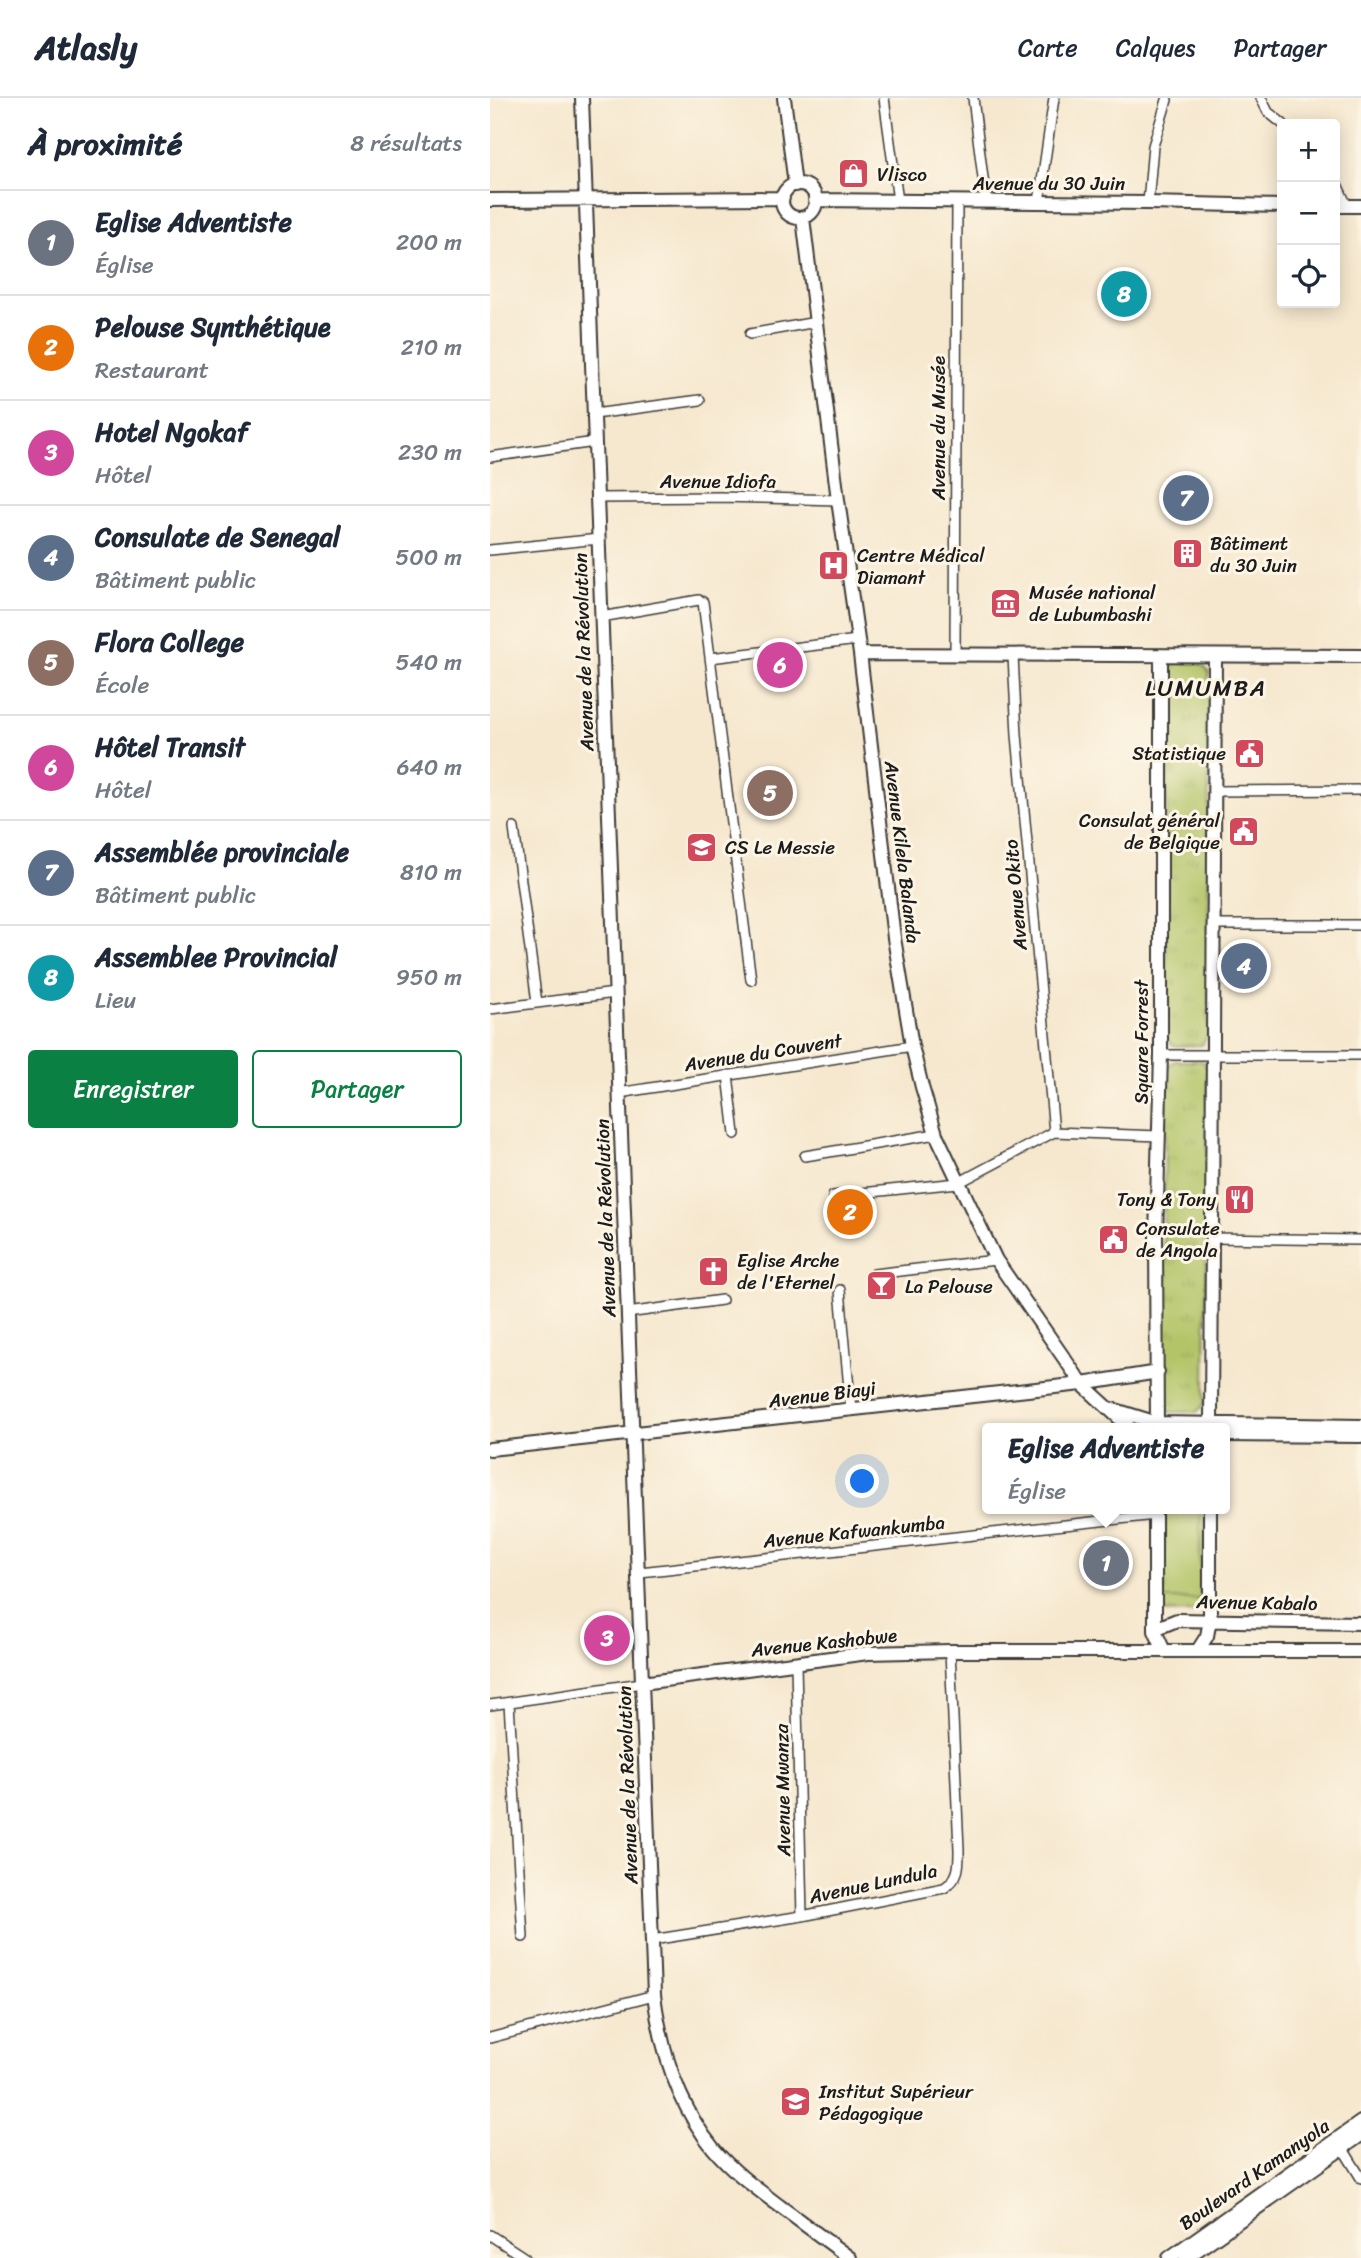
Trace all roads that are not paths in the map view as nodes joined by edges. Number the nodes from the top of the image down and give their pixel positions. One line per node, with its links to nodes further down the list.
1 (582, 98): 14 (street, Avenue de la Révolution)
2 (785, 98): 10 (street)
3 (884, 98): 15 (street)
4 (973, 98): 17 (street)
5 (1054, 98): 18 (street)
6 (1261, 98): 8 (street)
7 (1167, 100): 19 (street)
8 (1277, 119)
9 (1335, 182): 21 (street)
10 (795, 185): 11 (street); 13 (street)
11 (783, 198): 14 (street); 23 (street)
12 (490, 200): 14 (street)
13 (815, 200): 15 (street, Avenue du 30 Juin); 23 (street)
14 (585, 201): 27 (street, Avenue de la Révolution)
15 (898, 201): 16 (street, Avenue du 30 Juin)
16 (957, 202): 17 (street, Avenue du 30 Juin); 37 (street, Avenue du Musée)
17 (986, 202): 18 (street, Avenue du 30 Juin)
18 (1039, 202): 19 (street, Avenue du 30 Juin)
19 (1148, 202): 20 (street, Avenue du 30 Juin)
20 (1277, 206)
21 (1341, 206): 22 (street)
22 (1361, 206)
23 (803, 218): 24 (street, Avenue Kilela Balanda)
24 (816, 322): 25 (street); 31 (street, Avenue Kilela Balanda)
25 (750, 334)
26 (700, 400): 27 (street)
27 (594, 414): 28 (street, Avenue de la Révolution)
28 (595, 442): 29 (street); 30 (street, Avenue de la Révolution)
29 (490, 457)
30 (597, 499): 31 (street, Avenue Idiofa); 32 (street, Avenue de la Révolution)
31 (838, 500): 35 (street, Avenue Kilela Balanda)
32 (599, 538): 33 (street); 34 (street, Avenue de la Révolution)
33 (490, 550)
34 (601, 617): 42 (street); 49 (street, Avenue de la Révolution)
35 (858, 640): 36 (street, Avenue Kilela Balanda); 42 (street)
36 (860, 654): 37 (street); 52 (street, Avenue Kilela Balanda)
37 (955, 655): 38 (street)
38 (1013, 656): 40 (street); 58 (street, Avenue Okito)
39 (1361, 656): 41 (street)
40 (1161, 657): 41 (street); 54 (street, Square Forrest)
41 (1215, 657): 44 (street)
42 (710, 658): 48 (street)
43 (1361, 790): 44 (street)
44 (1215, 791): 46 (street)
45 (514, 828): 50 (street)
46 (1213, 925): 47 (street); 53 (street)
47 (1361, 925)
48 (751, 980)
49 (615, 993): 50 (street); 57 (street, Avenue de la Révolution)
50 (537, 1003): 51 (street)
51 (490, 1009)
52 (912, 1046): 56 (street, Avenue du Couvent); 60 (street, Avenue Kilela Balanda)
53 (1212, 1054): 54 (street); 55 (street); 65 (street)
54 (1161, 1055): 61 (street, Square Forrest)
55 (1361, 1055)
56 (728, 1075): 57 (street, Avenue du Couvent); 59 (street)
57 (619, 1093): 71 (street, Avenue de la Révolution)
58 (1054, 1132): 61 (street); 63 (street)
59 (735, 1134)
60 (936, 1134): 62 (street); 63 (street, Avenue Kilela Balanda)
61 (1159, 1136): 72 (street, Square Forrest)
62 (805, 1156)
63 (958, 1183): 64 (street); 67 (street, Avenue Kilela Balanda)
64 (833, 1196)
65 (1211, 1238): 66 (street); 79 (street)
66 (1361, 1240)
67 (996, 1260): 68 (street); 73 (street, Avenue Kilela Balanda)
68 (874, 1274)
69 (839, 1290): 75 (street)
70 (722, 1300): 71 (street)
71 (628, 1313): 82 (street, Avenue de la Révolution)
72 (1158, 1373): 73 (street, Avenue Biayi); 78 (street, Square Forrest)
73 (1082, 1384): 74 (street, Avenue Kilela Balanda); 75 (street, Avenue Biayi)
74 (1108, 1408): 76 (street, Avenue Kilela Balanda); 77 (street)
75 (851, 1409): 82 (street, Avenue Biayi)
76 (1124, 1423)
77 (1149, 1423)
78 (1157, 1423)
79 (1211, 1423)
80 (1230, 1426): 81 (street)
81 (1361, 1426)
82 (633, 1435): 85 (street, Avenue Biayi); 89 (street, Avenue de la Révolution)
83 (1230, 1435): 84 (street)
84 (1361, 1436)
85 (490, 1449)
86 (1138, 1514): 89 (street, Avenue Kafwankumba)
87 (1155, 1514): 92 (street)
88 (1210, 1514): 90 (street)
89 (640, 1572): 99 (street, Avenue de la Révolution)
90 (1210, 1620): 91 (street, Avenue Kabalo); 92 (street, Avenue Kabalo); 93 (street)
91 (1361, 1623)
92 (1154, 1630): 95 (street); 96 (street)
93 (1198, 1650): 96 (street); 97 (street)
94 (950, 1651): 95 (street, Avenue Kashobwe); 98 (street, Avenue Kashobwe); 102 (street, Avenue Lundula)
95 (1131, 1651): 96 (street, Avenue Kashobwe)
96 (1164, 1651)
97 (1361, 1651)
98 (796, 1664): 99 (street, Avenue Kashobwe); 102 (street, Avenue Mwanza)
99 (642, 1684): 100 (street, Avenue Kashobwe); 104 (street, Avenue de la Révolution)
100 (509, 1703): 101 (street, Avenue Kashobwe); 103 (street)
101 (490, 1705)
102 (802, 1916): 104 (street, Avenue Lundula)
103 (523, 1937)
104 (652, 1940): 105 (street, Avenue de la Révolution)
105 (654, 1995): 106 (street); 113 (street, Avenue de la Révolution)
106 (490, 2038)
107 (1361, 2122): 109 (street, Boulevard Kamanyola)
108 (1361, 2135): 109 (street, Boulevard Kamanyola)
109 (1339, 2143): 110 (street); 114 (street, Boulevard Kamanyola); 115 (street, Boulevard Kamanyola)
110 (1361, 2178)
111 (490, 2235): 112 (street)
112 (525, 2258)
113 (850, 2258)
114 (1169, 2258)
115 (1186, 2258)

